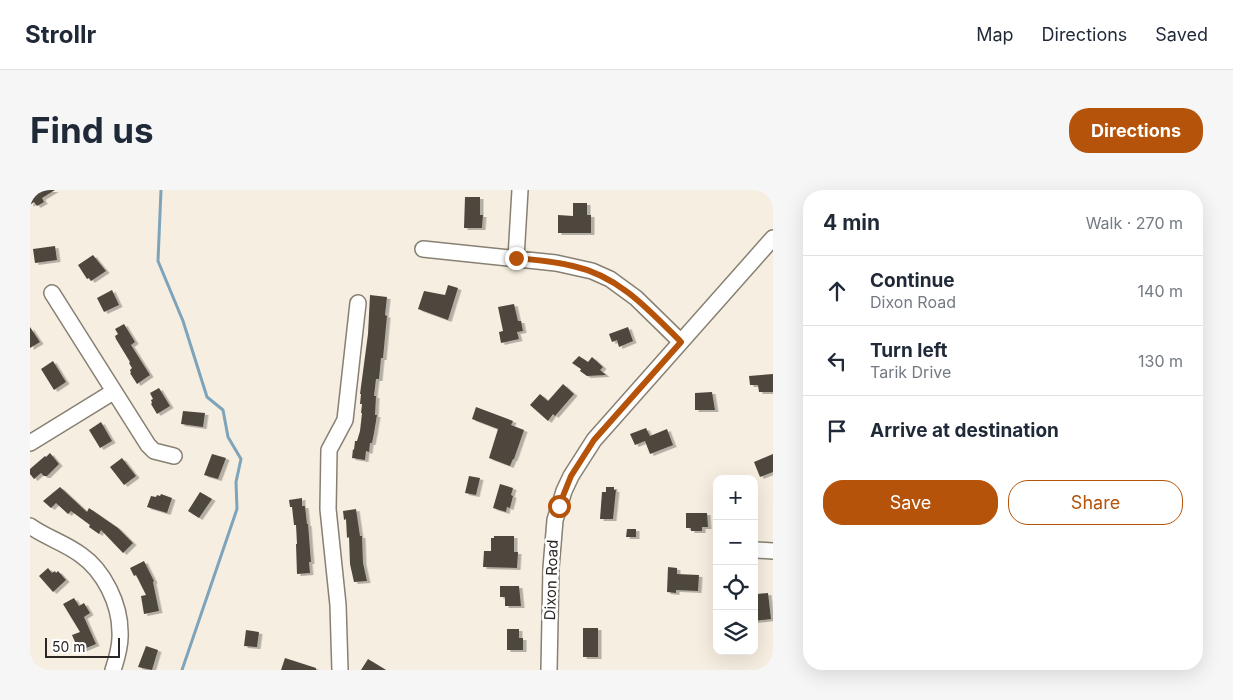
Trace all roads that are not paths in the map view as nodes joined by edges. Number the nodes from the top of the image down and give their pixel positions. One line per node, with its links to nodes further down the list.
1 (520, 190): 4 (street)
2 (773, 238): 7 (street, Dixon Road)
3 (423, 249): 4 (street)
4 (516, 258): 7 (street)
5 (52, 293): 8 (street)
6 (358, 303): 15 (street)
7 (681, 342): 16 (street, Dixon Road)
8 (113, 392): 9 (street); 10 (street)
9 (30, 443)
10 (174, 456)
11 (30, 526): 14 (street)
12 (758, 550): 13 (street)
13 (773, 551)
14 (113, 670)
15 (340, 670)
16 (549, 670)

